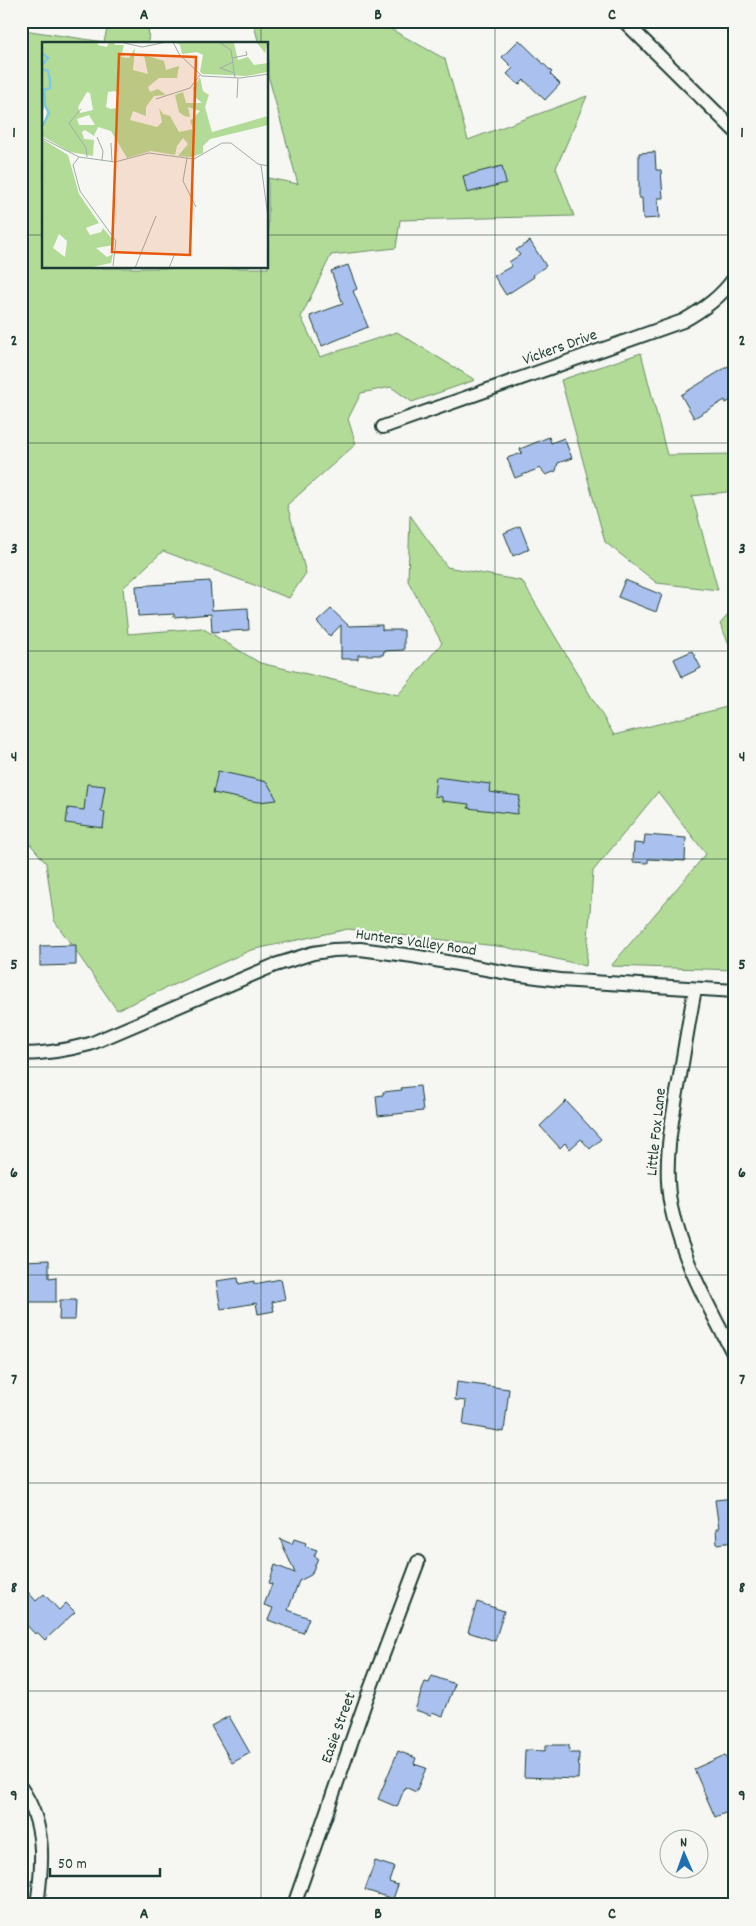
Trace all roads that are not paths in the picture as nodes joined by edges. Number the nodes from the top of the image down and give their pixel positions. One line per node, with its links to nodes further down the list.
1 (624, 21): 2 (street)
2 (735, 131)
3 (735, 276): 4 (street, Vickers Drive)
4 (383, 427)
5 (695, 989): 6 (street, Hunters Valley Road); 7 (street, Hunters Valley Road); 8 (street, Little Fox Lane)
6 (735, 991)
7 (21, 1054)
8 (735, 1357)
9 (418, 1562): 12 (street, Easie Street)
10 (21, 1788): 11 (street)
11 (37, 1905)
12 (294, 1905)

